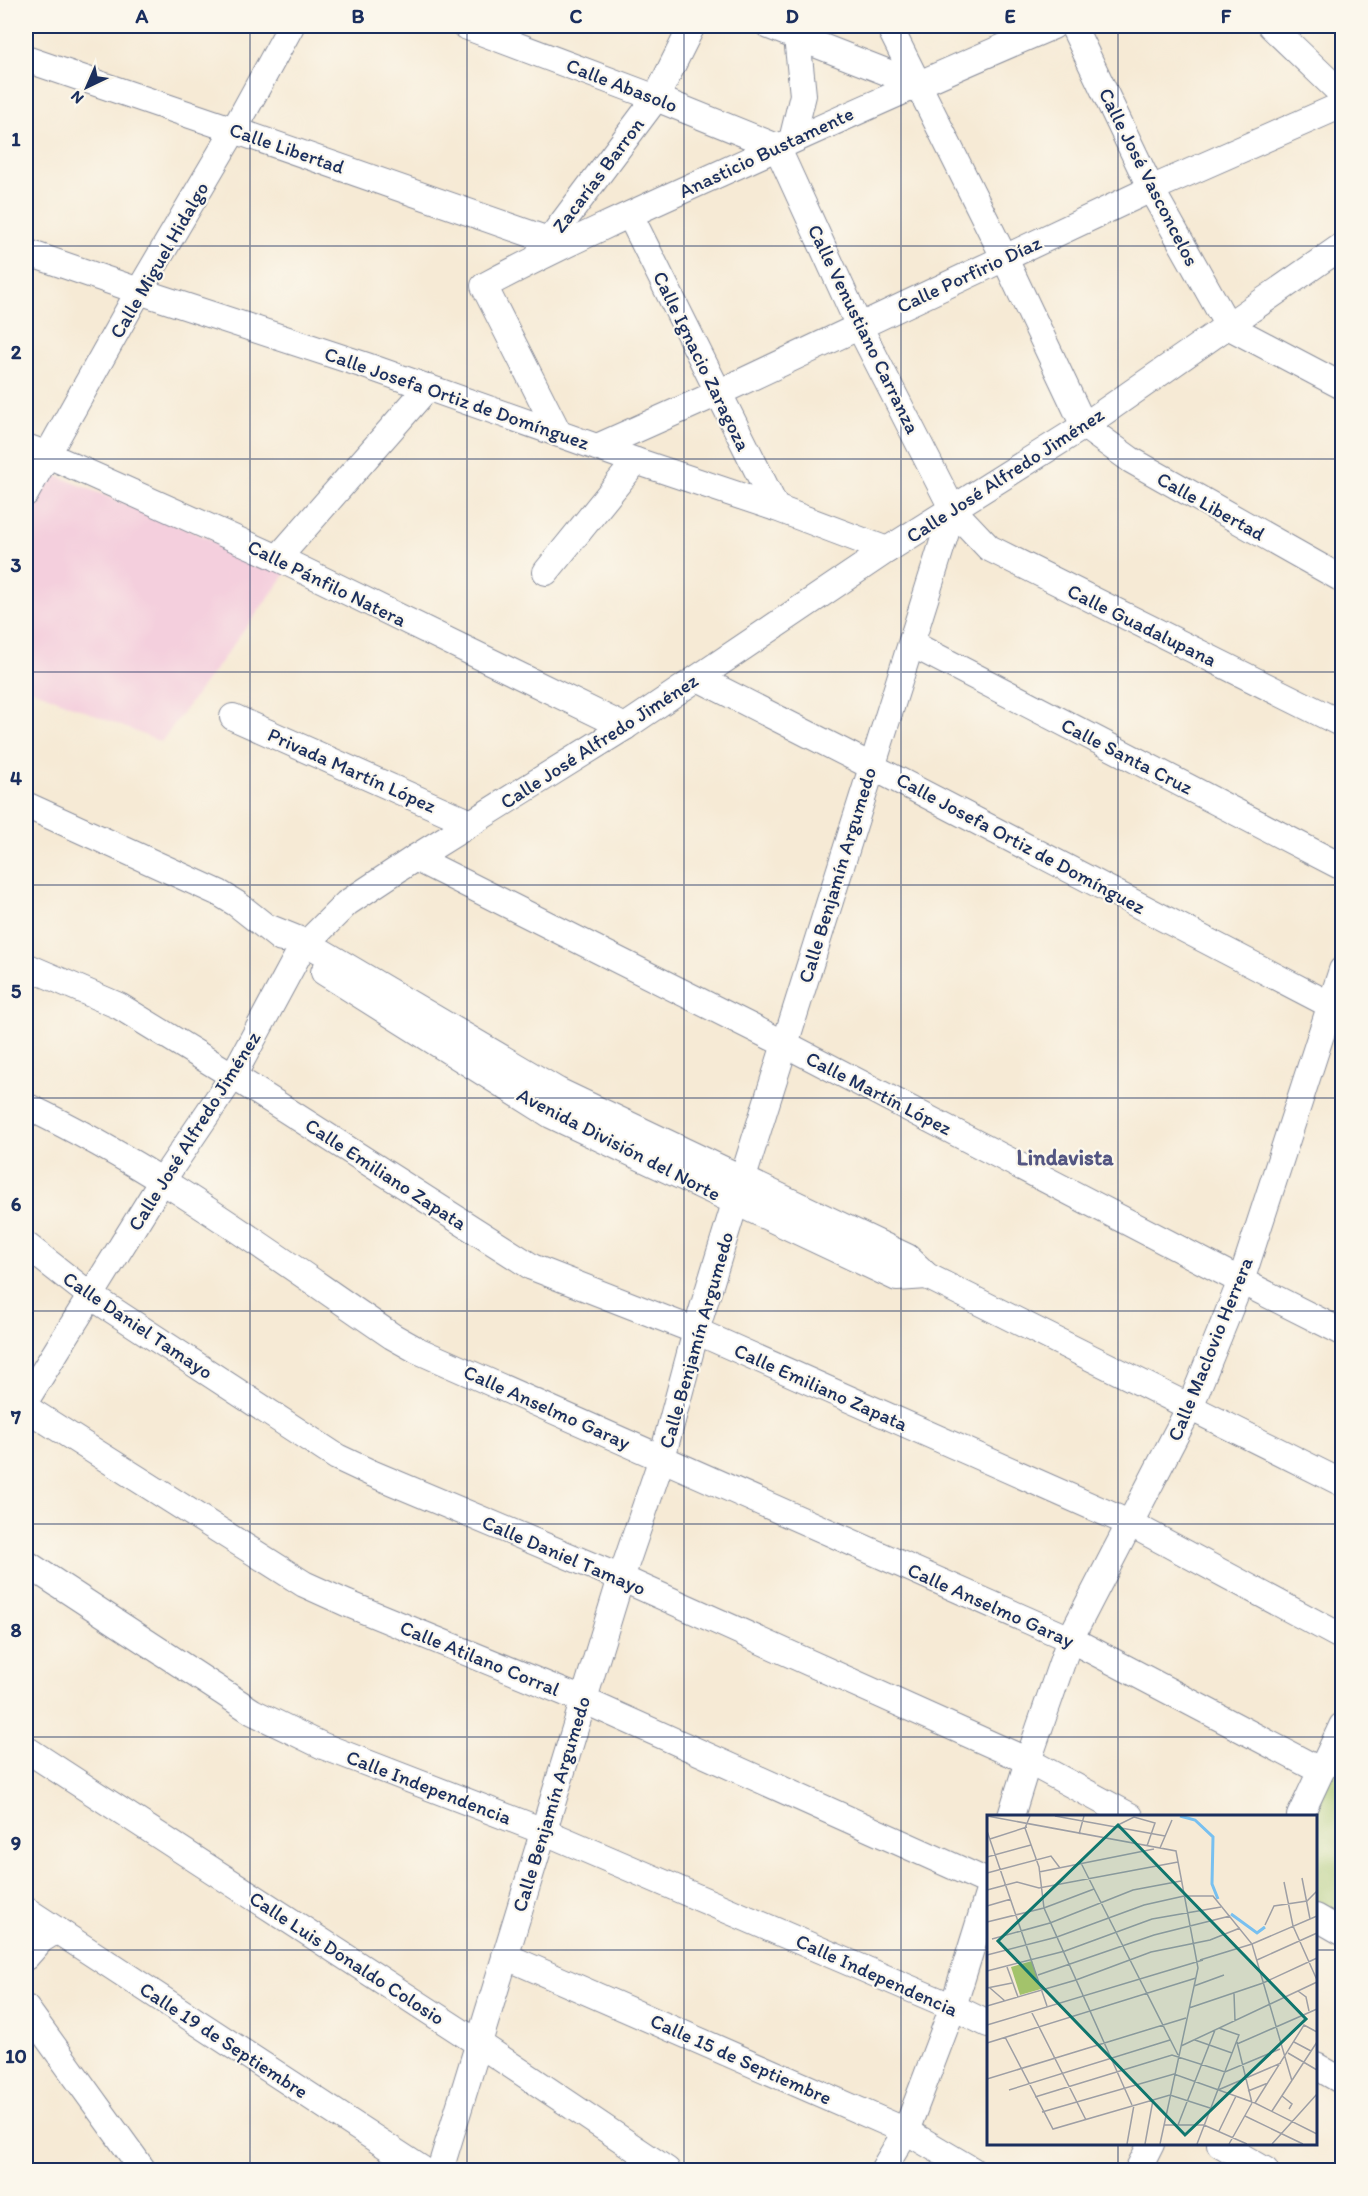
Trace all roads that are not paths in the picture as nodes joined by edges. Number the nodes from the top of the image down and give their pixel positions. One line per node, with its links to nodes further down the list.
1 (291, 26): 15 (street, Calle Miguel Hidalgo)
2 (465, 26): 13 (street, Calle Abasolo)
3 (692, 26): 13 (street, Zacarías Barron)
4 (769, 26): 9 (street)
5 (889, 26): 11 (street)
6 (1053, 26): 11 (street, Anasticio Bustamente)
7 (1073, 26): 17 (street, Calle José Vasconcelos)
8 (1271, 26): 12 (street)
9 (797, 37): 11 (street); 16 (street)
10 (26, 59): 15 (street, Calle Libertad)
11 (917, 84): 16 (street, Anasticio Bustamente); 22 (street)
12 (1342, 94)
13 (656, 98): 16 (street, Calle Abasolo); 20 (street, Zacarías Barron)
14 (1342, 105): 17 (street, Calle Porfirio Díaz)
15 (234, 130): 20 (street, Calle Libertad); 23 (street, Calle Miguel Hidalgo)
16 (785, 144): 18 (street, Anasticio Bustamente); 24 (street, Calle Venustiano Carranza)
17 (1151, 189): 22 (street, Calle Porfirio Díaz); 25 (street, Calle José Vasconcelos)
18 (630, 215): 20 (street, Anasticio Bustamente); 28 (street, Calle Ignacio Zaragoza)
19 (1342, 246): 25 (street, Calle José Alfredo Jiménez)
20 (542, 249): 30 (street, Anasticio Bustamente)
21 (26, 252): 23 (street, Calle Josefa Ortiz de Domínguez)
22 (1004, 257): 24 (street, Calle Porfirio Díaz); 29 (street)
23 (140, 291): 27 (street, Calle Josefa Ortiz de Domínguez); 32 (street, Calle Miguel Hidalgo)
24 (859, 326): 28 (street, Calle Porfirio Díaz); 36 (street, Calle Venustiano Carranza)
25 (1228, 326): 26 (street); 29 (street, Calle José Alfredo Jiménez)
26 (1342, 386)
27 (428, 387): 30 (street, Calle Josefa Ortiz de Domínguez); 38 (street)
28 (718, 393): 31 (street, Calle Porfirio Díaz); 35 (street, Calle Ignacio Zaragoza)
29 (1084, 426): 36 (street, Calle José Alfredo Jiménez); 40 (street, Calle Libertad)
30 (559, 434): 31 (street, Calle Josefa Ortiz de Domínguez)
31 (597, 447): 33 (street, Calle Josefa Ortiz de Domínguez)
32 (37, 451): 34 (street, Calle Miguel Hidalgo); 38 (street, Calle Pánfilo Natera)
33 (636, 461): 35 (street, Calle Josefa Ortiz de Domínguez); 39 (street)
34 (26, 494)
35 (776, 508): 37 (street, Calle Josefa Ortiz de Domínguez)
36 (953, 510): 37 (street, Calle José Alfredo Jiménez); 41 (street, Calle Benjamín Argumedo); 44 (street, Calle Guadalupana)
37 (887, 550): 42 (street, Calle José Alfredo Jiménez)
38 (278, 558): 45 (street, Calle Pánfilo Natera)
39 (546, 572)
40 (1342, 579)
41 (912, 644): 46 (street, Calle Benjamín Argumedo); 50 (street, Calle Santa Cruz)
42 (698, 678): 45 (street, Calle José Alfredo Jiménez); 46 (street, Calle Josefa Ortiz de Domínguez)
43 (233, 717): 48 (street, Privada Martín López)
44 (1342, 724)
45 (625, 727): 48 (street, Calle José Alfredo Jiménez)
46 (871, 765): 54 (street, Calle Josefa Ortiz de Domínguez); 55 (street, Calle Benjamín Argumedo)
47 (26, 805): 51 (street, Avenida División del Norte)
48 (471, 823): 49 (street, Calle José Alfredo Jiménez)
49 (415, 858): 51 (street, Calle José Alfredo Jiménez); 55 (street, Calle Martín López)
50 (1342, 867)
51 (303, 949): 56 (street, Calle José Alfredo Jiménez); 59 (street, Avenida División del Norte)
52 (26, 966): 56 (street, Calle Emiliano Zapata)
53 (1342, 970): 54 (street, Calle Maclovio Herrera)
54 (1337, 1009): 61 (street, Calle Maclovio Herrera)
55 (785, 1044): 59 (street, Calle Benjamín Argumedo); 61 (street, Calle Martín López)
56 (233, 1076): 58 (street, Calle José Alfredo Jiménez); 63 (street, Calle Emiliano Zapata)
57 (26, 1106): 58 (street, Calle Anselmo Garay)
58 (162, 1181): 62 (street, Calle José Alfredo Jiménez); 68 (street, Calle Anselmo Garay)
59 (739, 1192): 63 (street, Calle Benjamín Argumedo); 66 (street, Avenida División del Norte)
60 (26, 1245): 62 (street, Calle Daniel Tamayo)
61 (1240, 1281): 64 (street, Calle Martín López); 66 (street, Calle Maclovio Herrera)
62 (91, 1296): 65 (street, Calle José Alfredo Jiménez); 72 (street, Calle Daniel Tamayo)
63 (696, 1331): 68 (street, Calle Benjamín Argumedo); 70 (street, Calle Emiliano Zapata)
64 (1342, 1332)
65 (26, 1400)
66 (1190, 1407): 69 (street, Avenida División del Norte); 70 (street, Calle Maclovio Herrera)
67 (26, 1408): 75 (street, Calle Atilano Corral)
68 (662, 1458): 72 (street, Calle Benjamín Argumedo); 74 (street, Calle Anselmo Garay)
69 (1342, 1484)
70 (1131, 1524): 73 (street, Calle Emiliano Zapata); 74 (street, Calle Maclovio Herrera)
71 (26, 1563): 83 (street, Calle Independencia)
72 (621, 1578): 75 (street, Calle Benjamín Argumedo); 78 (street, Calle Daniel Tamayo)
73 (1342, 1637)
74 (1070, 1639): 78 (street, Calle Maclovio Herrera); 79 (street, Calle Anselmo Garay)
75 (583, 1700): 83 (street, Calle Benjamín Argumedo); 84 (street, Calle Atilano Corral)
76 (1342, 1726): 79 (street)
77 (26, 1749): 95 (street, Calle Luis Donaldo Colosio)
78 (1028, 1761): 80 (street, Calle Maclovio Herrera); 81 (street, Calle Daniel Tamayo)
79 (1321, 1771): 82 (street)
80 (1011, 1815)
81 (1128, 1815)
82 (1300, 1815)
83 (543, 1831): 90 (street, Calle Benjamín Argumedo); 92 (street, Calle Independencia)
84 (987, 1882)
85 (987, 1897): 92 (street)
86 (26, 1910): 88 (street, Calle 19 de Septiembre)
87 (1317, 1918): 89 (street)
88 (57, 1930): 91 (street); 102 (street, Calle 19 de Septiembre)
89 (1342, 1932)
90 (504, 1956): 95 (street, Calle Benjamín Argumedo); 98 (street, Calle 15 de Septiembre)
91 (26, 1957)
92 (953, 2007): 94 (street, Calle Independencia); 98 (street)
93 (26, 2008): 101 (street)
94 (987, 2024)
95 (478, 2043): 103 (street, Calle Benjamín Argumedo); 104 (street, Calle Luis Donaldo Colosio)
96 (1317, 2067): 97 (street)
97 (1342, 2081)
98 (906, 2131): 105 (street); 106 (street, Calle 15 de Septiembre)
99 (1150, 2145): 107 (street)
100 (1222, 2145): 108 (street)
101 (132, 2167)
102 (423, 2170)
103 (440, 2170)
104 (667, 2170)
105 (883, 2170)
106 (972, 2170)
107 (1138, 2170)
108 (1265, 2170)

